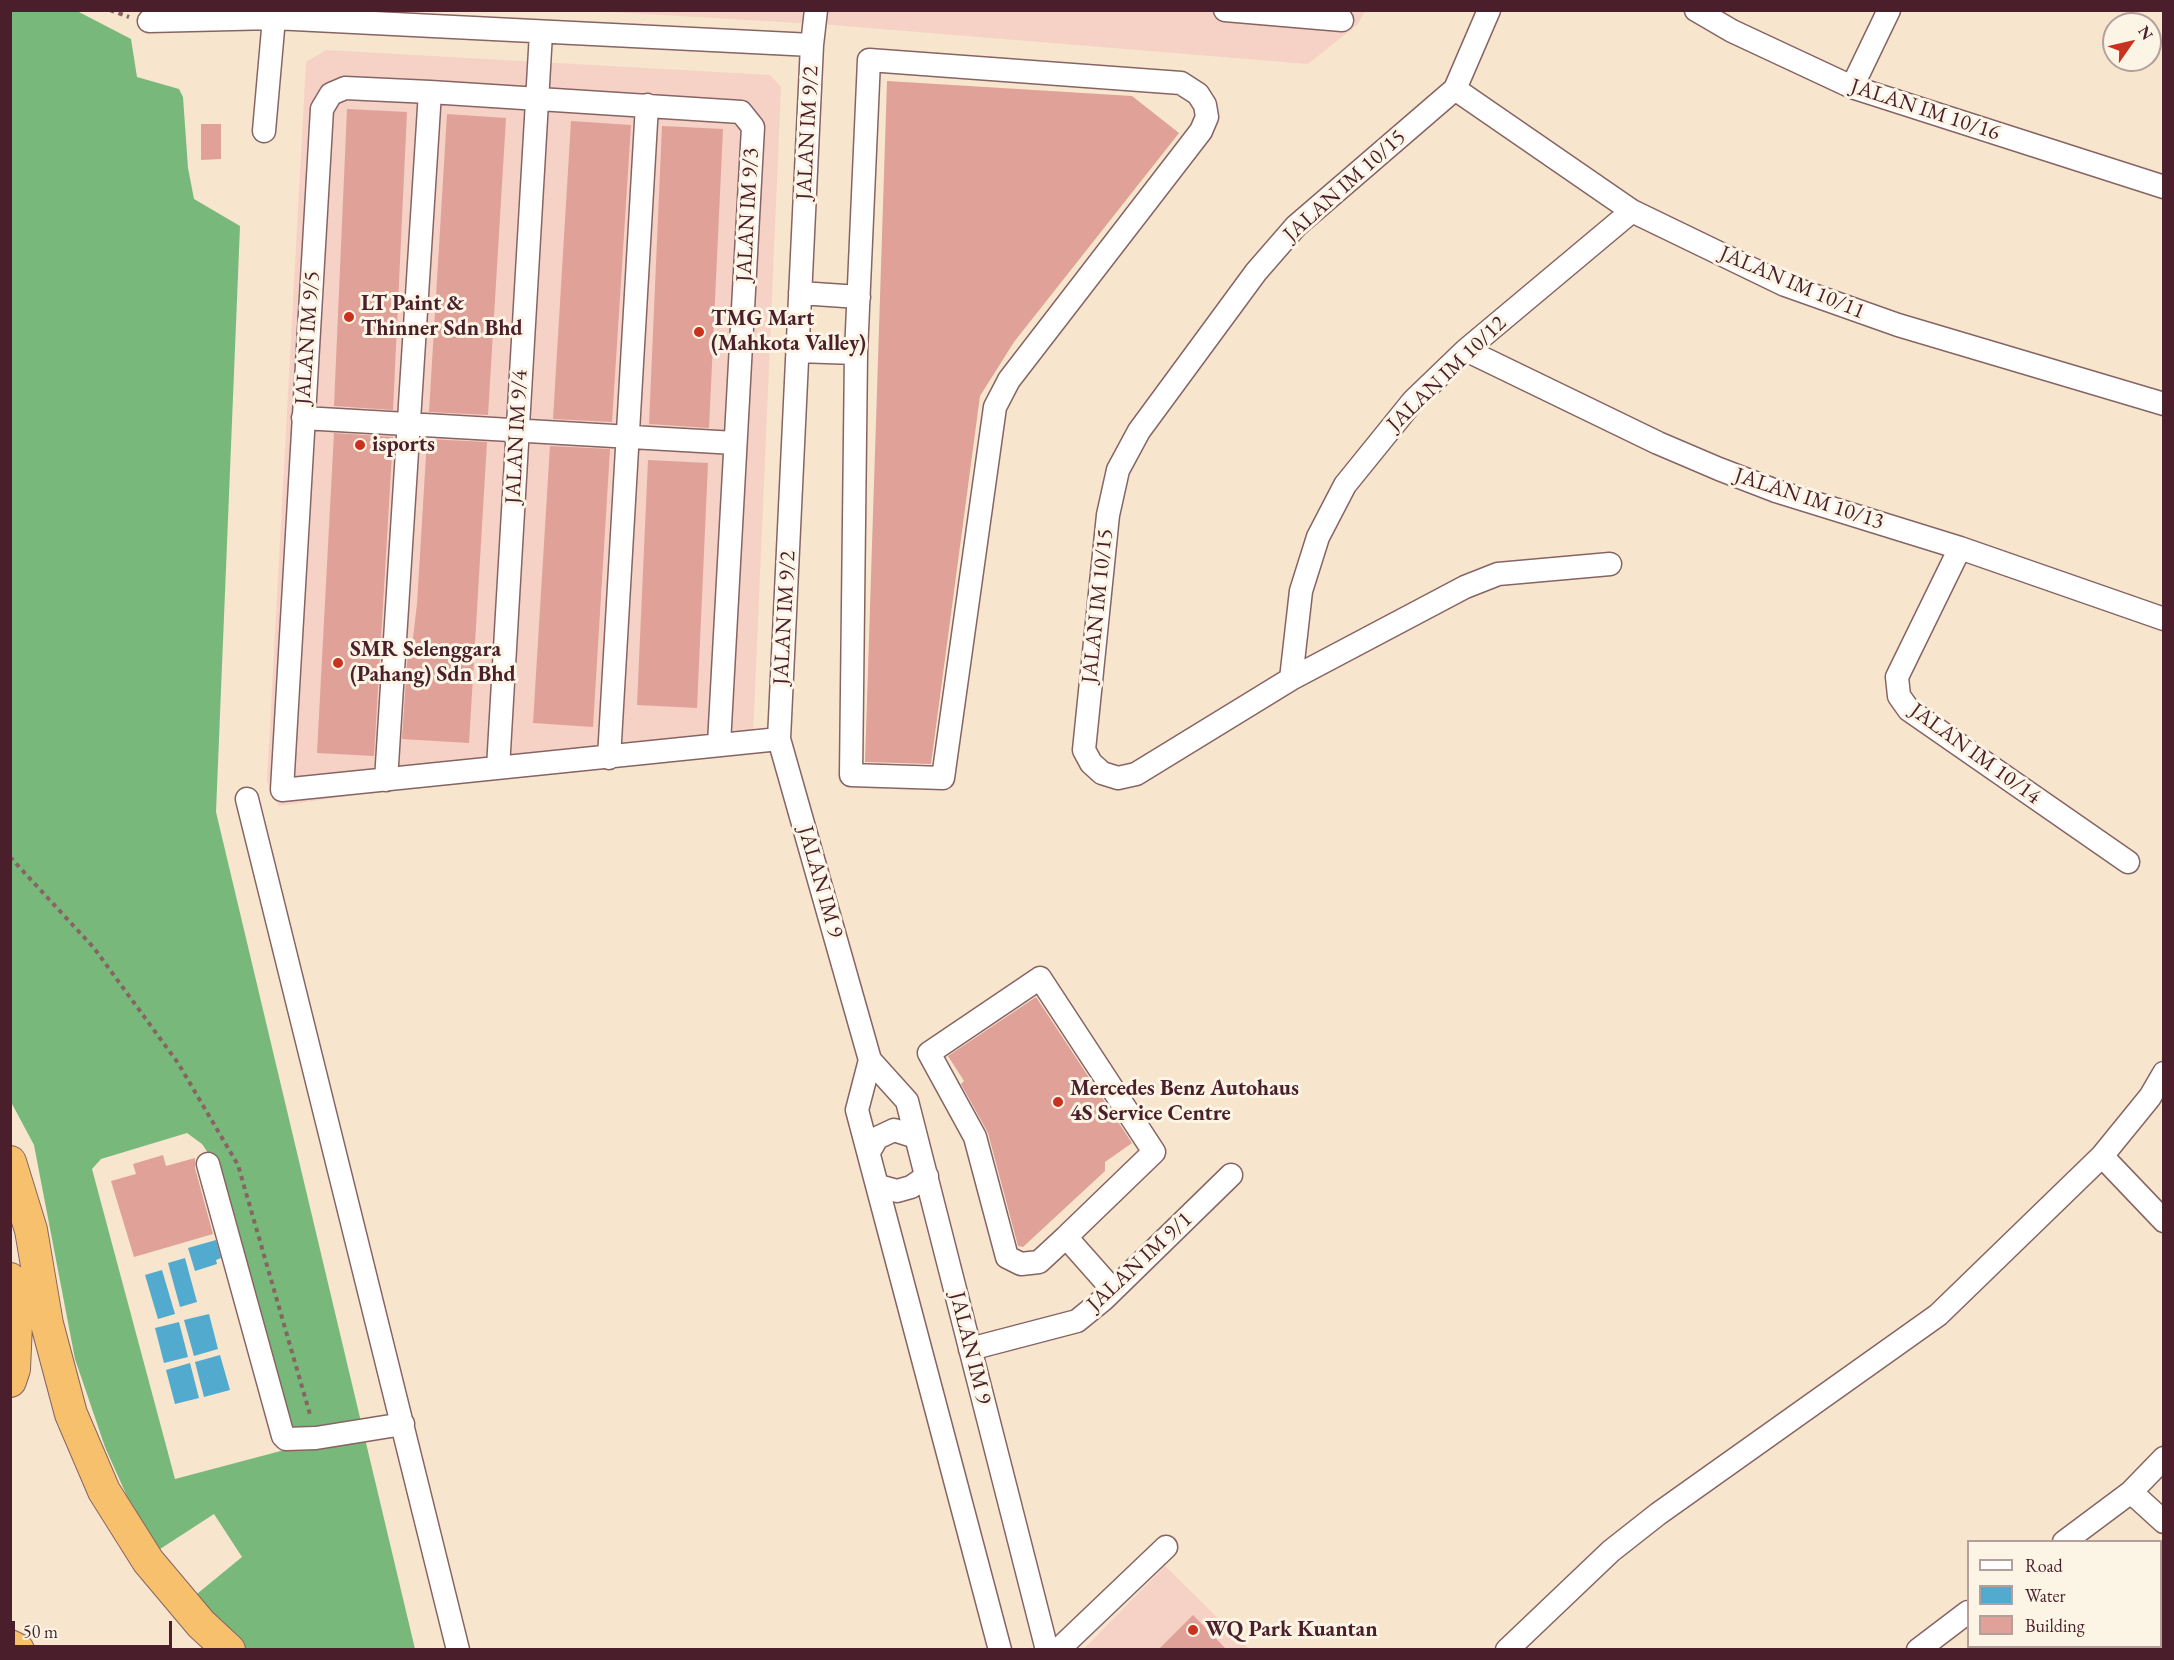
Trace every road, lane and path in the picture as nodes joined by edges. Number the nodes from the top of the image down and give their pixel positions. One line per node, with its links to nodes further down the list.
1 (816, 10): 11 (street)
2 (1225, 10): 6 (street)
3 (1489, 10): 13 (street, JALAN IM 10/15)
4 (1696, 10): 12 (street, JALAN IM 10/16)
5 (1889, 10): 12 (street)
6 (1316, 14): 8 (street)
7 (274, 18): 9 (street, JALAN IM 9/2); 10 (street, JALAN IM 9/2); 17 (street)
8 (1341, 20)
9 (149, 21)
10 (541, 33): 11 (street, JALAN IM 9/2); 15 (street, JALAN IM 9/4)
11 (812, 45): 20 (street, JALAN IM 9/2)
12 (1852, 87): 18 (street, JALAN IM 10/16)
13 (1455, 89): 19 (street, JALAN IM 10/11); 34 (street, JALAN IM 10/15)
14 (430, 92): 15 (street, JALAN IM 9/5); 26 (street, JALAN IM 9/5); 27 (street)
15 (536, 98): 16 (street, JALAN IM 9/3); 28 (street, JALAN IM 9/4)
16 (647, 105): 29 (street); 30 (street, JALAN IM 9/3)
17 (264, 131)
18 (2163, 187)
19 (1632, 211): 22 (street, JALAN IM 10/12); 25 (street, JALAN IM 10/11)
20 (800, 293): 21 (street); 23 (street, JALAN IM 9/2)
21 (859, 297): 24 (street); 24 (street)
22 (1466, 350): 31 (street, JALAN IM 10/13); 34 (street, JALAN IM 10/12)
23 (797, 351): 24 (street); 35 (street, JALAN IM 9/2)
24 (856, 353)
25 (2163, 404)
26 (303, 418): 27 (street); 39 (street, JALAN IM 9/5)
27 (409, 425): 28 (street); 39 (street)
28 (517, 430): 29 (street); 38 (street, JALAN IM 9/4)
29 (628, 437): 30 (street); 37 (street)
30 (735, 443): 36 (street, JALAN IM 9/3)
31 (1959, 548): 33 (street, JALAN IM 10/13); 42 (street, JALAN IM 10/14)
32 (1610, 564): 34 (street, JALAN IM 10/15)
33 (2163, 619)
34 (1291, 679)
35 (779, 739): 36 (street); 43 (street, JALAN IM 9)
36 (719, 744): 37 (street)
37 (609, 758): 38 (street)
38 (498, 768): 39 (street)
39 (386, 780)
40 (248, 799): 59 (street)
41 (10, 857): 60 (path)
42 (2128, 862)
43 (870, 1060): 45 (street, JALAN IM 9); 46 (street, JALAN IM 9)
44 (2163, 1073): 47 (street)
45 (916, 1137): 46 (street); 51 (street, JALAN IM 9)
46 (869, 1152): 52 (street, JALAN IM 9)
47 (2102, 1156): 53 (street); 74 (street)
48 (10, 1162): 69 (highway)
49 (208, 1164): 60 (street)
50 (1231, 1175): 56 (street, JALAN IM 9/1)
51 (927, 1176): 52 (street); 57 (street, JALAN IM 9)
52 (879, 1186): 71 (street, JALAN IM 9)
53 (2163, 1221)
54 (1066, 1237): 54 (street); 56 (street)
55 (10, 1279): 58 (highway)
56 (1113, 1290): 57 (street, JALAN IM 9/1)
57 (970, 1349): 72 (street, JALAN IM 9)
58 (10, 1381)
59 (403, 1424): 60 (street); 70 (street)
60 (316, 1438)
61 (2163, 1458): 62 (street)
62 (2131, 1492): 63 (street); 64 (street)
63 (2163, 1522)
64 (2067, 1540)
65 (1166, 1547): 73 (street)
66 (1967, 1613): 75 (street)
67 (10, 1646): 68 (highway)
68 (18, 1650)
69 (229, 1650)
70 (458, 1650)
71 (1000, 1650)
72 (1047, 1650)
73 (1058, 1650)
74 (1507, 1650)
75 (1918, 1650)

